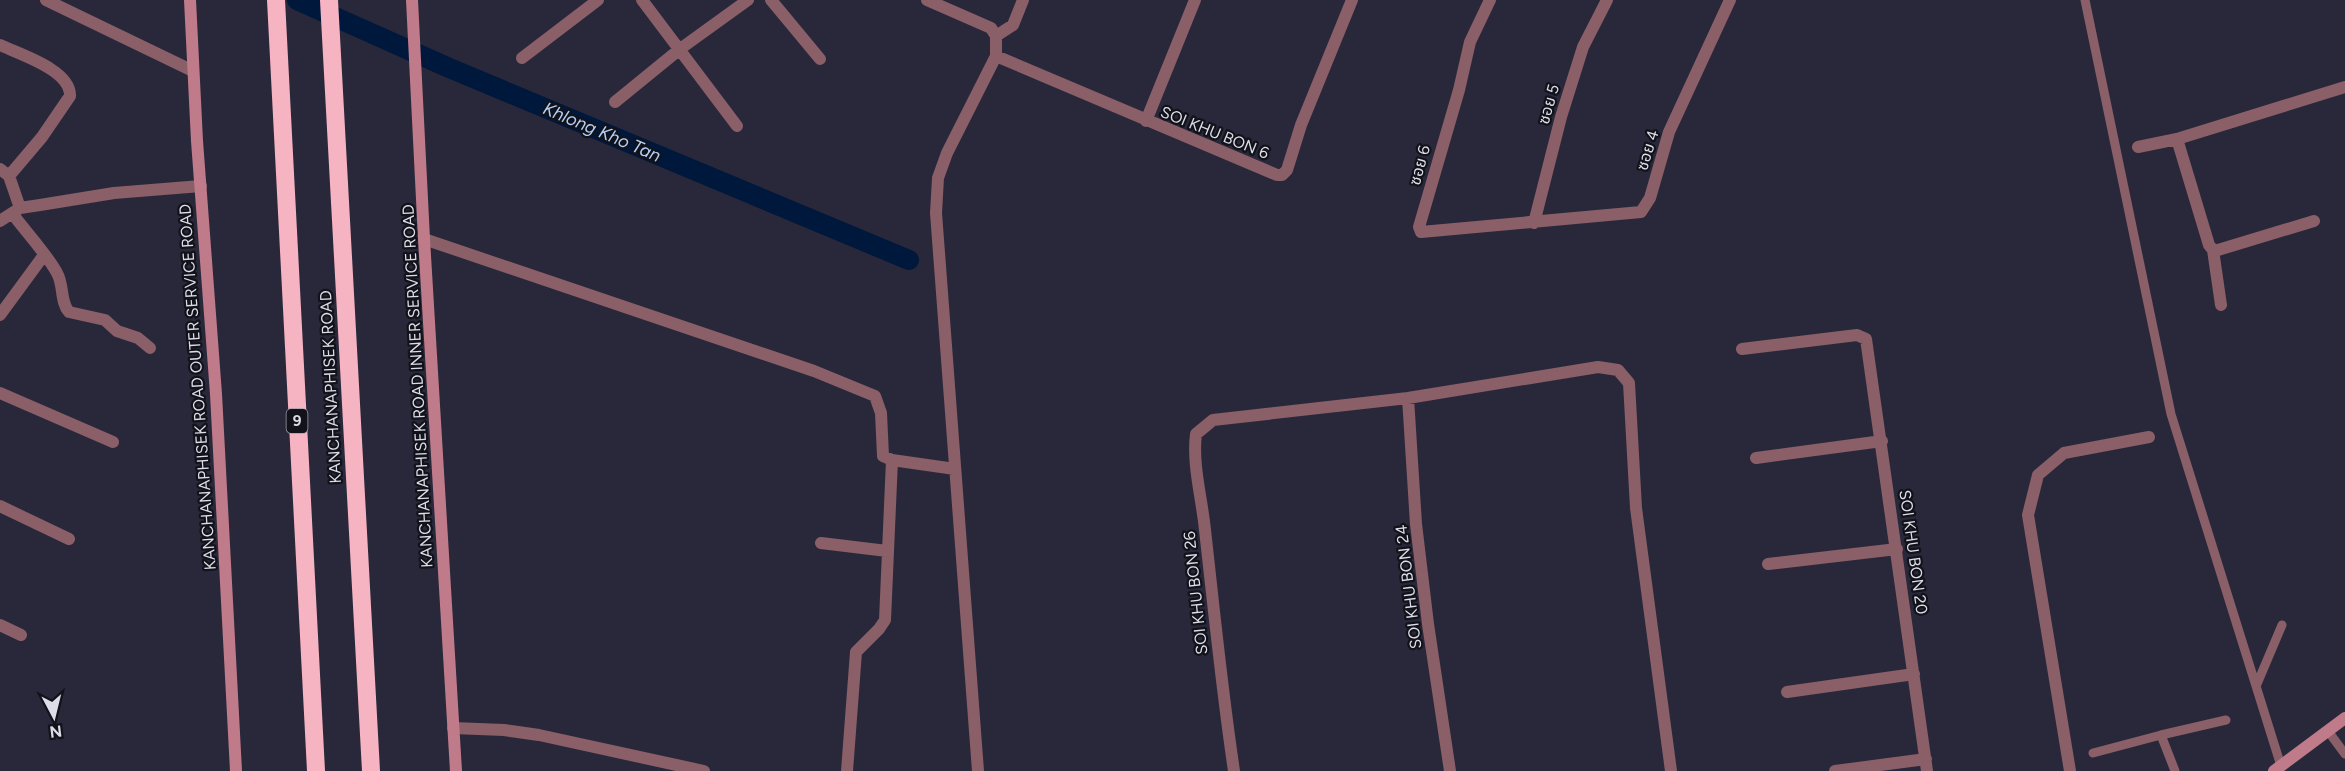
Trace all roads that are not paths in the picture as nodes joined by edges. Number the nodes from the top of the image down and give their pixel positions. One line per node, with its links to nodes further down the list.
1 (46, 0): 24 (street)
2 (190, 0): 24 (main road, KANCHANAPHISEK ROAD OUTER SERVICE ROAD)
3 (276, 0): 74 (highway, 9)
4 (329, 0): 75 (highway, KANCHANAPHISEK ROAD)
5 (412, 0): 37 (main road, KANCHANAPHISEK ROAD INNER SERVICE ROAD)
6 (598, 0): 22 (street)
7 (642, 0): 20 (street)
8 (748, 0): 20 (street)
9 (771, 0): 23 (street)
10 (927, 0): 18 (street)
11 (1023, 0): 18 (street)
12 (1195, 0): 27 (street)
13 (1352, 0): 27 (street, SOI KHU BON 6)
14 (1490, 0): 36 (street, ซอย 6)
15 (1607, 0): 36 (street, ซอย 5)
16 (1730, 0): 36 (street, ซอย 4)
17 (2085, 0): 62 (lane)
18 (996, 36): 21 (street)
19 (0, 45): 31 (street)
20 (680, 49): 26 (street); 28 (street)
21 (996, 56): 27 (street, SOI KHU BON 6); 51 (street)
22 (522, 58)
23 (820, 59)
24 (193, 71): 32 (main road, KANCHANAPHISEK ROAD OUTER SERVICE ROAD)
25 (2345, 87): 29 (street)
26 (615, 102)
27 (1146, 121)
28 (737, 126)
29 (2177, 139): 30 (street); 38 (street)
30 (2138, 147)
31 (5, 172): 33 (street)
32 (201, 186): 33 (street); 73 (main road, KANCHANAPHISEK ROAD OUTER SERVICE ROAD)
33 (16, 211): 34 (street); 39 (street)
34 (0, 221)
35 (2314, 221): 38 (street)
36 (1534, 223)
37 (424, 239): 50 (street); 66 (main road, KANCHANAPHISEK ROAD INNER SERVICE ROAD)
38 (2213, 250): 40 (street)
39 (44, 255): 41 (street); 42 (street)
40 (2221, 305)
41 (0, 315)
42 (150, 348)
43 (1742, 349): 47 (street, SOI KHU BON 20)
44 (0, 393): 48 (street)
45 (1408, 398): 80 (street, SOI KHU BON 26); 81 (street, SOI KHU BON 24); 82 (street)
46 (2149, 437): 84 (street)
47 (1882, 441): 49 (street); 55 (street, SOI KHU BON 20)
48 (113, 442)
49 (1756, 458)
50 (892, 460): 51 (street); 56 (street)
51 (955, 469): 79 (street)
52 (0, 506): 53 (street)
53 (69, 538)
54 (822, 543): 56 (street)
55 (1897, 549): 57 (street); 61 (street, SOI KHU BON 20)
56 (887, 550): 78 (street)
57 (1768, 564)
58 (0, 625): 60 (street)
59 (2282, 625): 62 (lane)
60 (21, 635)
61 (1914, 674): 63 (street); 71 (street, SOI KHU BON 20)
62 (2257, 684): 72 (lane)
63 (1787, 692)
64 (2345, 718): 67 (main road)
65 (2226, 720): 68 (lane)
66 (453, 728): 76 (main road, KANCHANAPHISEK ROAD INNER SERVICE ROAD); 77 (street)
67 (2328, 731): 70 (lane); 72 (main road)
68 (2161, 735): 69 (lane); 85 (lane)
69 (2093, 753)
70 (2345, 754)
71 (1926, 765): 83 (street)
72 (2278, 768)
73 (236, 771)
74 (316, 771)
75 (371, 771)
76 (456, 771)
77 (704, 771)
78 (847, 771)
79 (978, 771)
80 (1234, 771)
81 (1450, 771)
82 (1671, 771)
83 (1835, 771)
84 (2070, 771)
85 (2175, 771)

